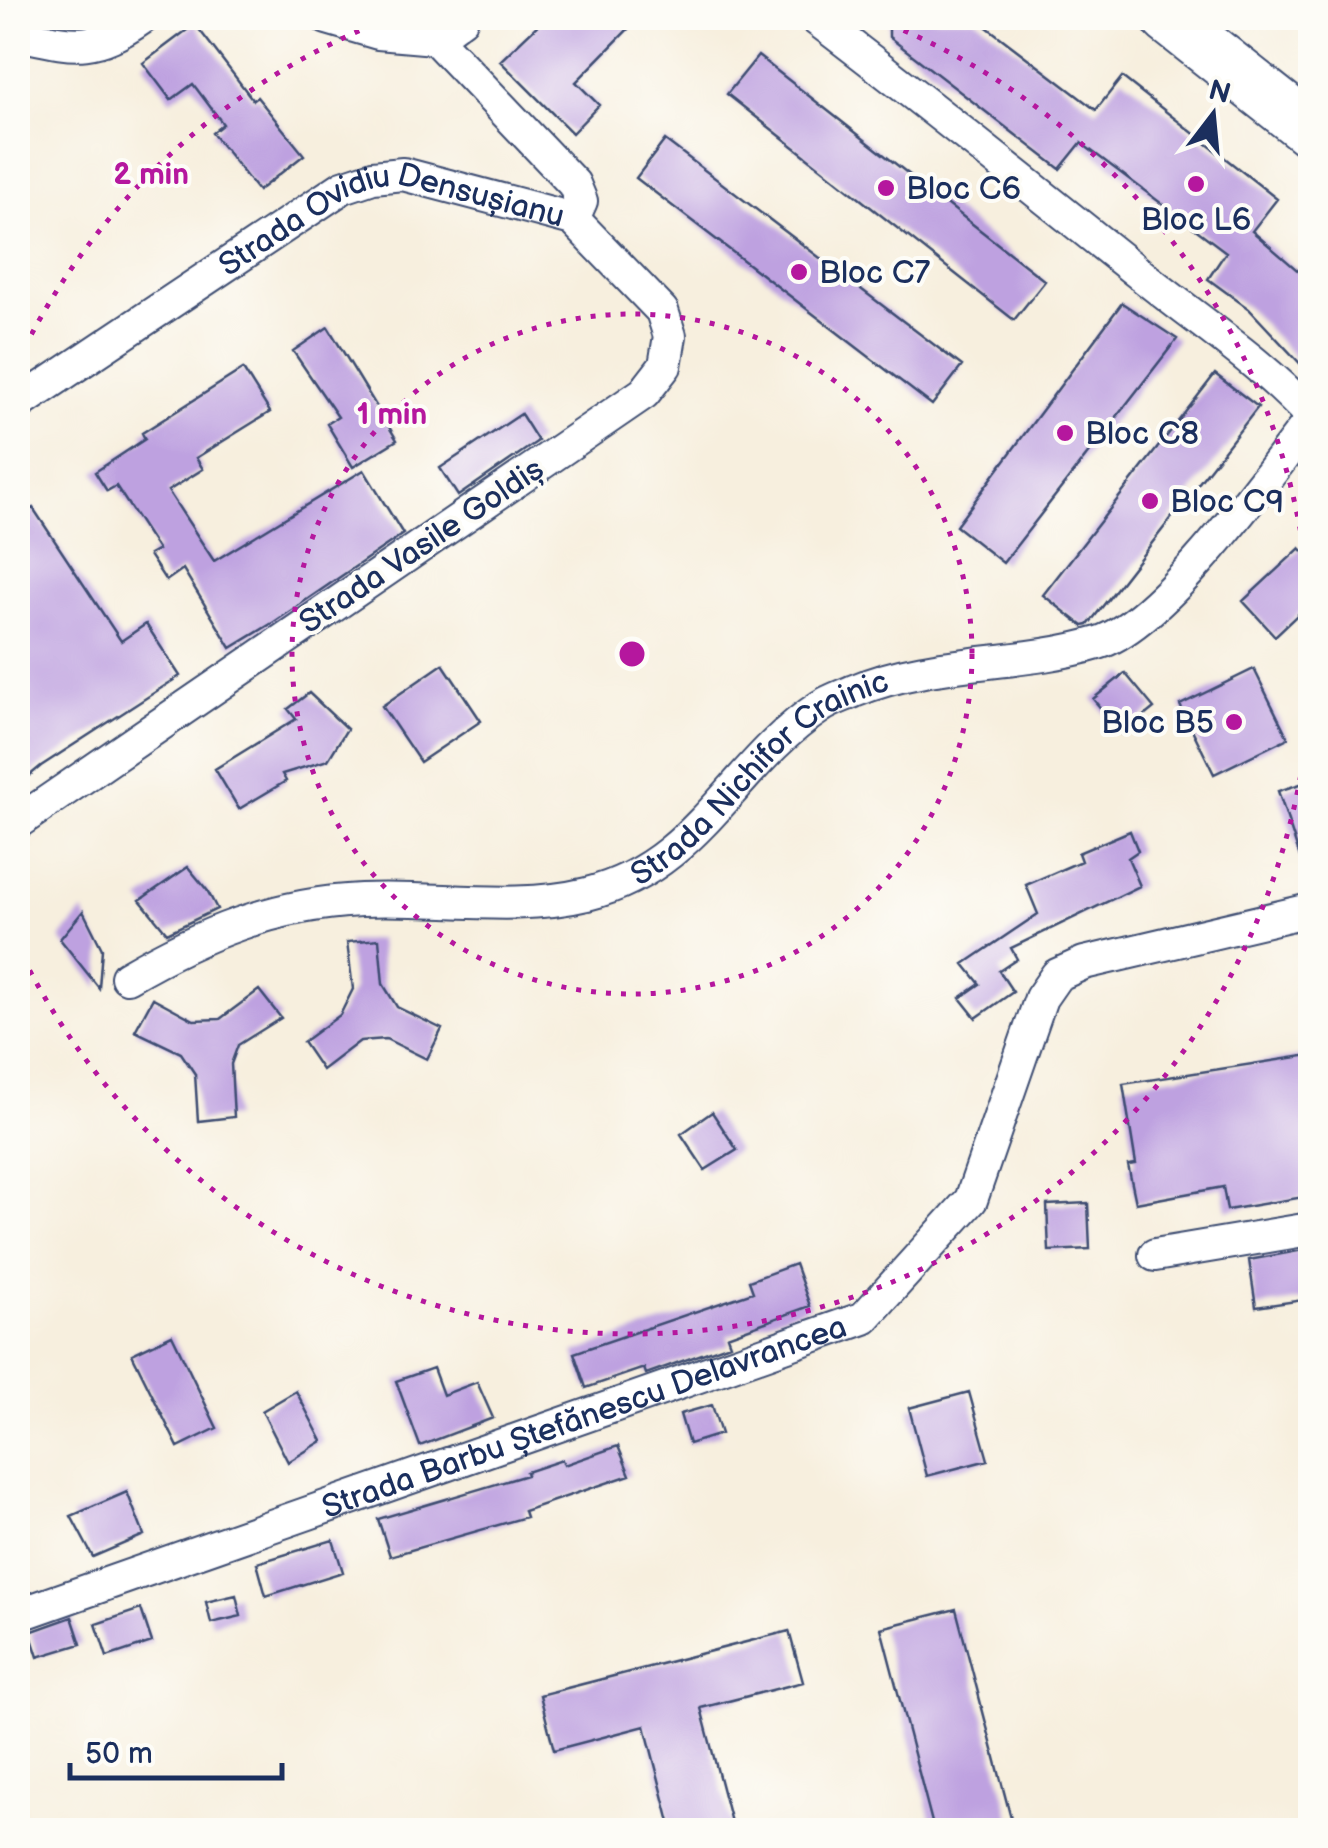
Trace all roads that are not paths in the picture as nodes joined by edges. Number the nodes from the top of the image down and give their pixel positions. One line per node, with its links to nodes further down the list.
1 (142, 18): 7 (street)
2 (327, 18): 6 (street)
3 (462, 18): 8 (street)
4 (1168, 18): 9 (main road)
5 (837, 24): 12 (street)
6 (373, 25): 8 (street)
7 (18, 34)
8 (434, 38): 10 (street, Strada Ovidiu Densușianu)
9 (1310, 130)
10 (573, 219): 11 (street, Strada Ovidiu Densușianu); 13 (street, Strada Vasile Goldiș)
11 (18, 404)
12 (1310, 418): 15 (street, Strada Nichifor Crainic)
13 (18, 822)
14 (1310, 910): 18 (street, Strada Barbu Ștefănescu Delavrancea)
15 (127, 977)
16 (1310, 1229): 17 (street)
17 (1155, 1255)
18 (18, 1615)

